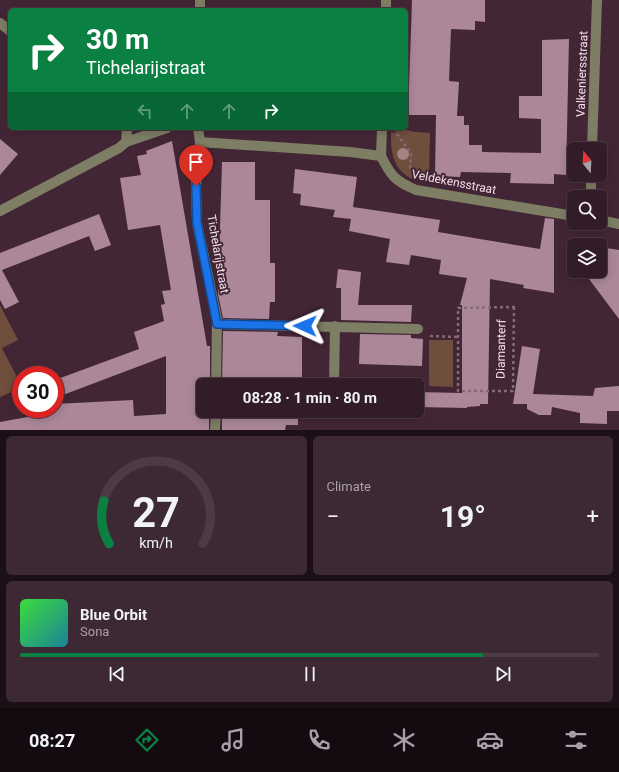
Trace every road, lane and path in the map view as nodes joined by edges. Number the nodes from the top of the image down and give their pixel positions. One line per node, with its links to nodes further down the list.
1 (597, 0): 11 (street, Valkeniersstraat)
2 (0, 23): 3 (street)
3 (8, 30)
4 (127, 130): 9 (street)
5 (161, 130): 9 (street)
6 (198, 130): 10 (street, Tichelarijstraat)
7 (382, 130): 12 (street)
8 (394, 130): 13 (path)
9 (126, 142): 14 (street)
10 (200, 142): 12 (street); 18 (street, Tichelarijstraat)
11 (592, 142)
12 (380, 156): 13 (street, Veldekensstraat)
13 (409, 187): 15 (street, Veldekensstraat)
14 (0, 211)
15 (567, 215)
16 (607, 221): 17 (street)
17 (619, 224)
18 (217, 324): 19 (street); 22 (street, Tichelarijstraat)
19 (335, 326): 20 (street); 23 (street)
20 (418, 329): 21 (path)
21 (458, 336): 21 (path, Diamanterf)
22 (216, 378)
23 (334, 378)
24 (216, 418): 25 (street)
25 (215, 430)

